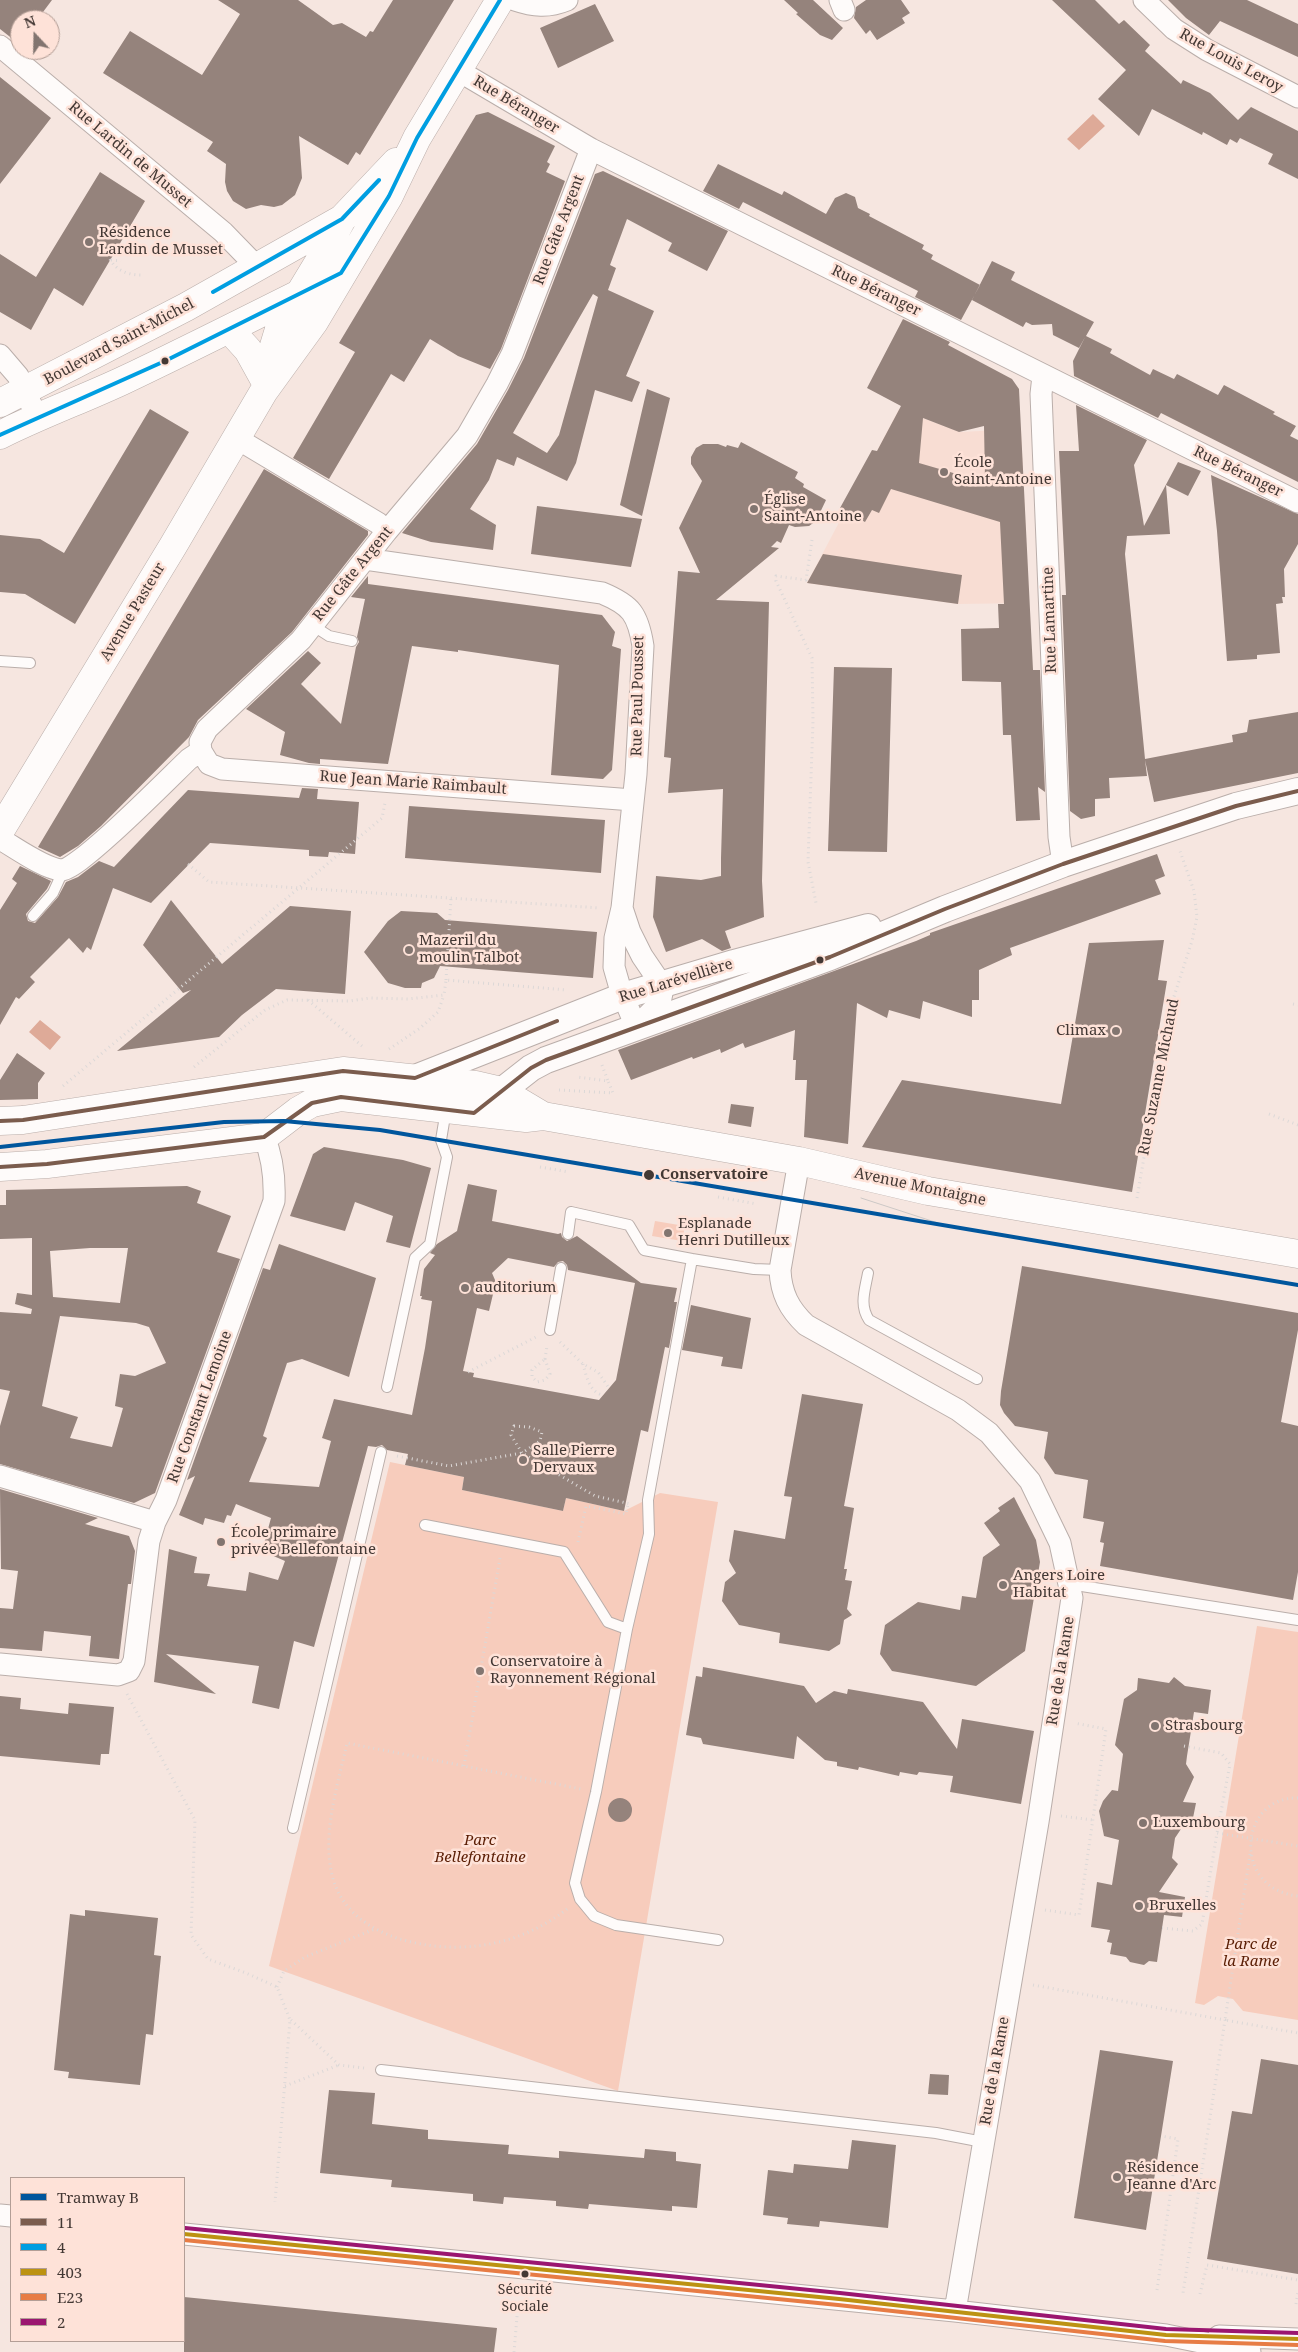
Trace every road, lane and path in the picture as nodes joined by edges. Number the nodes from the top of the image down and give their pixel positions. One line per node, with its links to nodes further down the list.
1 (500, 0): 6 (main road, Avenue Pasteur)
2 (515, 0): 3 (street)
3 (566, 0)
4 (1144, 0): 7 (street, Rue Louis Leroy)
5 (0, 46): 12 (street, Rue Lardin de Musset)
6 (459, 71): 8 (main road, Avenue Pasteur); 9 (street, Rue Béranger)
7 (1298, 97)
8 (417, 138): 10 (main road, Avenue Pasteur); 13 (main road, Avenue Pasteur)
9 (591, 149): 19 (street, Rue Béranger); 27 (street, Rue Gâte Argent)
10 (342, 219): 12 (main road, Boulevard Saint-Michel); 15 (main road, Avenue Pasteur)
11 (121, 261): 14 (path)
12 (257, 267): 15 (main road); 21 (main road, Boulevard Saint-Michel)
13 (341, 273): 15 (main road); 18 (main road, Avenue Pasteur)
14 (141, 275)
15 (293, 300): 16 (main road, Boulevard Saint-Michel); 18 (main road); 20 (main road, Avenue Pasteur)
16 (229, 329): 20 (main road); 23 (main road, Boulevard Saint-Michel)
17 (0, 355): 21 (street)
18 (290, 356): 20 (main road, Avenue Pasteur)
19 (1043, 376): 26 (street, Rue Béranger); 42 (street, Rue Lamartine)
20 (264, 385): 25 (main road, Avenue Pasteur)
21 (26, 391): 22 (main road, Boulevard Saint-Michel); 23 (street)
22 (0, 404)
23 (36, 417): 24 (main road, Boulevard Saint-Michel)
24 (0, 435)
25 (236, 438): 27 (street); 38 (main road, Avenue Pasteur)
26 (1298, 502)
27 (387, 531): 29 (street, Rue Gâte Argent)
28 (812, 540): 46 (path)
29 (365, 559): 30 (street, Rue Gâte Argent); 37 (street, Rue Paul Pousset)
30 (312, 624): 31 (lane); 34 (street, Rue Gâte Argent)
31 (352, 641)
32 (0, 661): 33 (lane)
33 (30, 663)
34 (200, 751): 37 (street, Rue Jean Marie Raimbault); 43 (street)
35 (1298, 791): 42 (street, Rue Larévellière)
36 (386, 799): 44 (path)
37 (633, 800): 47 (street, Rue Paul Pousset)
38 (0, 831)
39 (0, 838): 43 (street)
40 (1177, 842): 81 (path, Rue Suzanne Michaud)
41 (188, 864): 44 (path)
42 (1063, 864): 49 (street, Rue Larévellière)
43 (63, 871): 48 (lane)
44 (299, 888): 45 (path); 64 (path)
45 (451, 898): 47 (path); 50 (path)
46 (816, 902)
47 (612, 908): 51 (street, Rue Paul Pousset); 54 (street, Rue Paul Pousset)
48 (33, 916)
49 (751, 971): 51 (street, Rue Larévellière); 58 (street, Rue Larévellière)
50 (446, 980): 52 (path); 53 (path)
51 (661, 984): 54 (street, Rue Larévellière); 58 (street)
52 (573, 990)
53 (444, 995): 55 (path); 60 (path)
54 (623, 996): 58 (street, Rue Paul Pousset); 63 (street, Rue Larévellière)
55 (308, 1000): 59 (path); 61 (path)
56 (1293, 1004): 57 (path)
57 (1298, 1005)
58 (636, 1027): 66 (street, Rue Larévellière)
59 (366, 1049)
60 (386, 1053)
61 (191, 1070)
62 (572, 1076): 67 (path)
63 (415, 1078): 66 (main road, Avenue Montaigne); 73 (main road, Avenue Montaigne)
64 (58, 1090)
65 (551, 1090): 67 (path)
66 (501, 1091): 70 (street, Rue Larévellière); 72 (main road, Avenue Montaigne)
67 (613, 1093): 68 (path)
68 (615, 1100)
69 (446, 1109): 70 (main road, Avenue Montaigne); 75 (main road, Avenue Montaigne); 94 (lane)
70 (474, 1113): 72 (main road, Avenue Montaigne)
71 (1269, 1114): 74 (path)
72 (542, 1116): 76 (main road, Avenue Montaigne)
73 (0, 1120)
74 (1298, 1124)
75 (264, 1137): 77 (main road); 101 (street, Rue Constant Lemoine)
76 (799, 1161): 84 (main road, Avenue Montaigne); 87 (street, Rue de la Rame)
77 (0, 1167)
78 (540, 1167): 79 (path)
79 (569, 1172)
80 (718, 1197): 82 (path)
81 (1137, 1198)
82 (757, 1204)
83 (568, 1234): 85 (lane)
84 (1298, 1254)
85 (692, 1259): 87 (lane); 107 (lane)
86 (561, 1268): 89 (lane)
87 (780, 1270): 105 (street, Rue de la Rame)
88 (868, 1273): 92 (lane)
89 (550, 1330): 90 (path); 91 (path)
90 (583, 1364): 95 (path); 96 (path)
91 (468, 1372)
92 (977, 1379)
93 (537, 1382): 93 (path)
94 (387, 1387)
95 (609, 1388)
96 (602, 1395)
97 (381, 1452): 117 (lane)
98 (522, 1453): 98 (path); 99 (path); 103 (path)
99 (407, 1458)
100 (0, 1476): 101 (street)
101 (155, 1522): 108 (street, Rue Constant Lemoine)
102 (426, 1525): 107 (lane)
103 (574, 1544)
104 (498, 1572): 112 (path)
105 (1069, 1584): 106 (lane); 137 (street, Rue de la Rame)
106 (1298, 1620)
107 (627, 1630): 113 (lane)
108 (0, 1664)
109 (127, 1694): 129 (path)
110 (1067, 1722): 116 (path)
111 (1184, 1746): 118 (path)
112 (464, 1766): 113 (path); 126 (path)
113 (596, 1792): 123 (lane)
114 (1298, 1798): 119 (path)
115 (1057, 1816): 116 (path)
116 (1093, 1820): 124 (path)
117 (293, 1828)
118 (1217, 1833): 119 (path); 125 (path)
119 (1250, 1838): 120 (path); 121 (path)
120 (1298, 1846)
121 (1250, 1854): 122 (path); 131 (path)
122 (1298, 1896)
123 (580, 1899): 126 (path); 127 (lane)
124 (1037, 1908)
125 (1162, 1928)
126 (375, 1929): 129 (path)
127 (718, 1940)
128 (1025, 1983): 131 (path)
129 (277, 1987): 130 (path)
130 (290, 2020): 133 (path); 135 (path)
131 (1224, 2020): 132 (path); 143 (path)
132 (1298, 2033)
133 (339, 2066): 134 (path); 135 (path)
134 (381, 2070): 137 (lane)
135 (285, 2086): 138 (path)
136 (1161, 2136): 141 (path)
137 (983, 2142): 147 (street, Rue de la Rame)
138 (275, 2202)
139 (185, 2234): 147 (street)
140 (1298, 2280): 144 (path)
141 (1157, 2290)
142 (1298, 2292): 145 (path)
143 (1183, 2293)
144 (1200, 2294)
145 (1296, 2304)
146 (518, 2305): 150 (path)
147 (955, 2311): 148 (street)
148 (1166, 2335): 149 (street); 151 (street)
149 (1298, 2339)
150 (514, 2352)
151 (1250, 2352)

